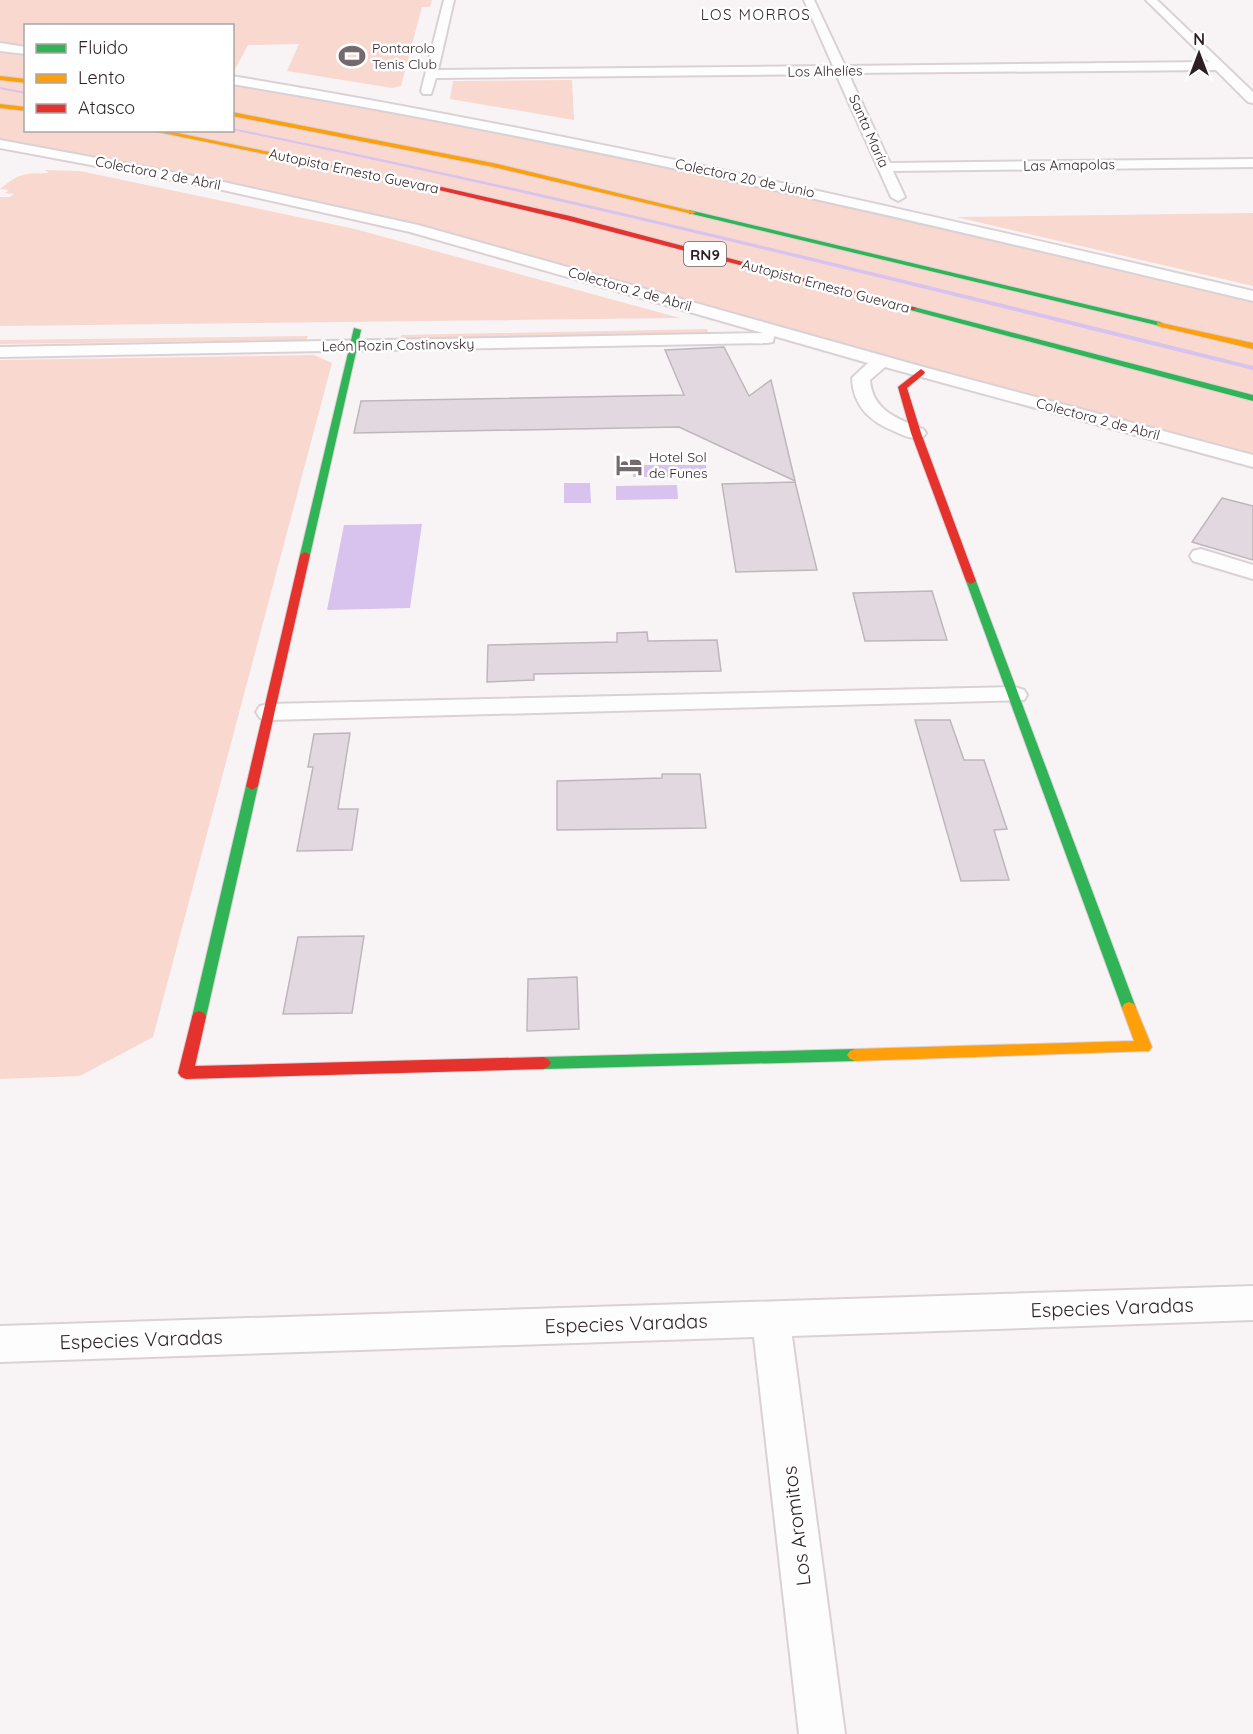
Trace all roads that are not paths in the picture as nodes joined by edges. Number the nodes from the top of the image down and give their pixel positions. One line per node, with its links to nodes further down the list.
1 (449, 0): 8 (street)
2 (809, 0): 7 (street, Santa María)
3 (1151, 0): 6 (street)
4 (0, 47): 5 (street)
5 (24, 51)
6 (1219, 66): 7 (street, Los Alhelíes); 13 (street)
7 (841, 71): 8 (street, Los Alhelíes); 20 (street, Santa María)
8 (431, 74): 12 (street)
9 (0, 78): 11 (main road)
10 (234, 80): 22 (street, Colectora 20 de Junio)
11 (24, 81)
12 (410, 95)
13 (1253, 99)
14 (0, 106): 15 (main road)
15 (24, 109)
16 (234, 114): 27 (main road, Autopista Ernesto Guevara / RN9)
17 (161, 132): 31 (main road, Autopista Ernesto Guevara / RN9)
18 (0, 144): 23 (street, Colectora 2 de Abril)
19 (1253, 163): 20 (street, Las Amapolas)
20 (885, 168): 21 (street, Santa María)
21 (898, 197)
22 (1253, 296)
23 (754, 325): 25 (street, Colectora 2 de Abril); 26 (street, León Rozin Costinovsky)
24 (0, 335): 26 (street, León Rozin Costinovsky)
25 (796, 337): 26 (street, León Rozin Costinovsky); 29 (street, Colectora 2 de Abril)
26 (355, 338): 28 (street, León Rozin Costinovsky); 37 (main road)
27 (1253, 346)
28 (0, 352)
29 (881, 361): 30 (street, Colectora 2 de Abril); 32 (street)
30 (921, 372): 32 (main road); 33 (street, Colectora 2 de Abril)
31 (1253, 399)
32 (916, 433): 36 (main road)
33 (1253, 461)
34 (1201, 556): 35 (street)
35 (1253, 572)
36 (1015, 695): 37 (street); 37 (main road)
37 (269, 712)
38 (1253, 1303): 39 (street, Especies Varadas)
39 (771, 1318): 40 (street, Especies Varadas); 41 (street, Los Aromitos)
40 (0, 1344)
41 (822, 1734)

